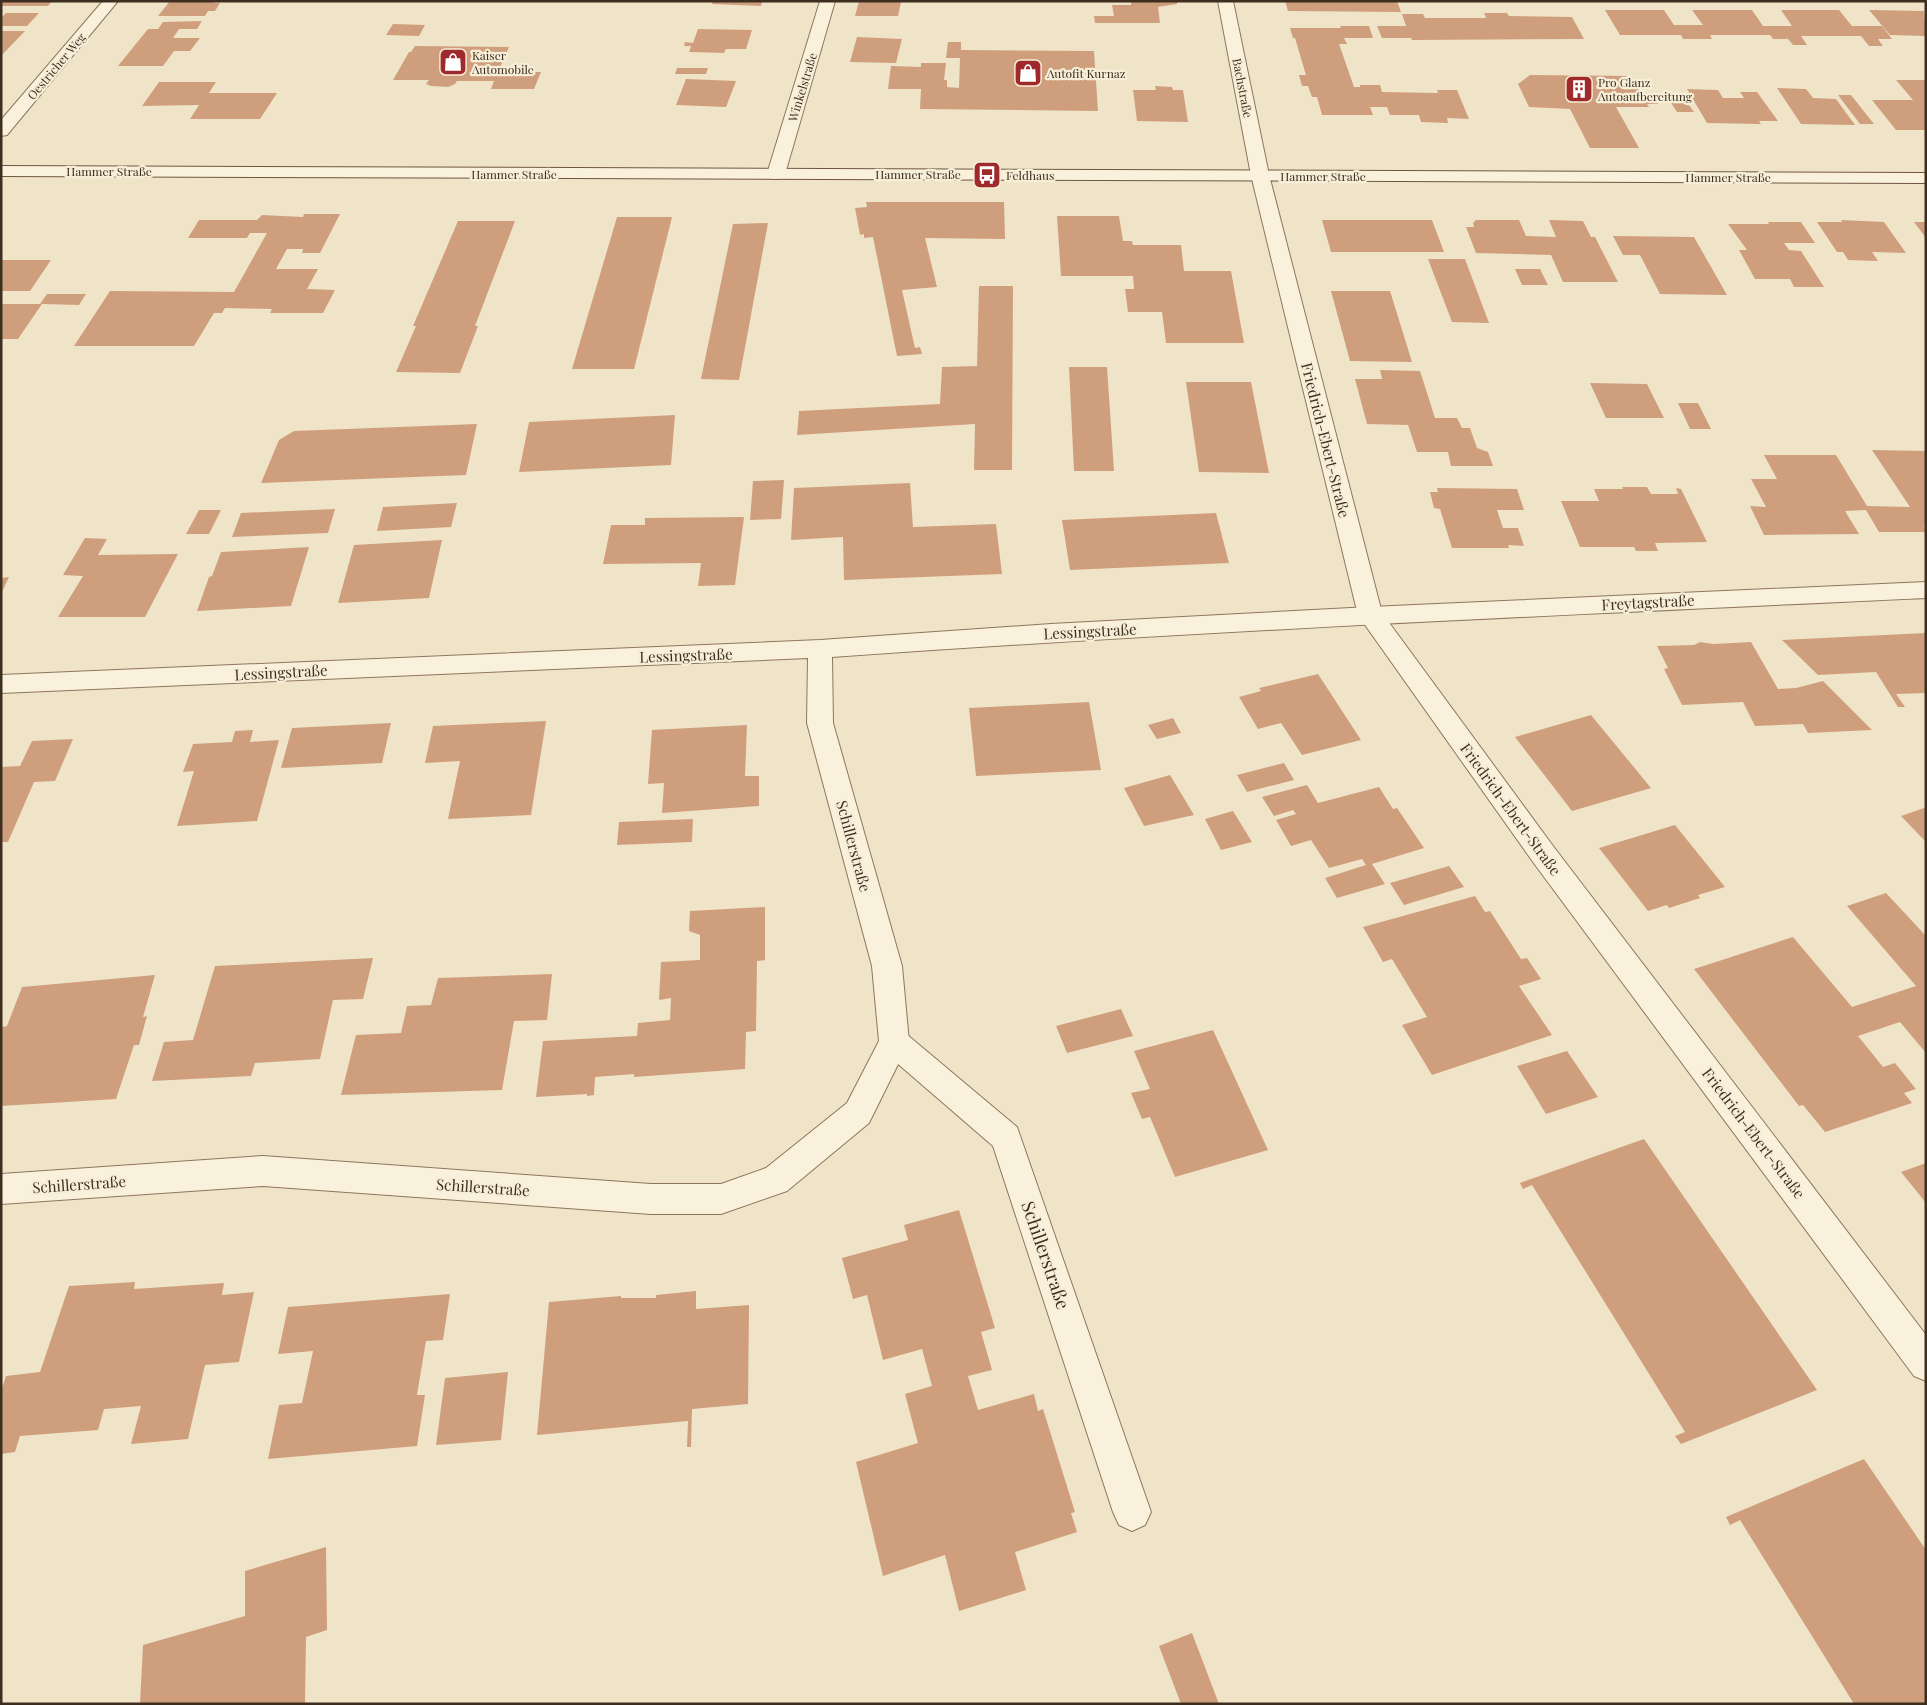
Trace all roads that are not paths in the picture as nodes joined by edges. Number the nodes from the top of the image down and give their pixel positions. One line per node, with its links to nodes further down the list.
1 (111, 1): 4 (street, Oestricher Weg)
2 (828, 1): 6 (street, Winkelstraße)
3 (1225, 1): 7 (street, Bachstraße)
4 (1, 131)
5 (1, 171): 6 (street, Hammer Straße)
6 (776, 174): 7 (street, Hammer Straße)
7 (1260, 175): 8 (street, Hammer Straße); 10 (street, Friedrich-Ebert-Straße)
8 (1926, 178)
9 (1926, 590): 10 (street, Freytagstraße)
10 (1370, 615): 11 (street, Lessingstraße); 15 (street, Friedrich-Ebert-Straße)
11 (820, 649): 12 (street, Lessingstraße); 13 (street, Schillerstraße)
12 (1, 684)
13 (894, 1042): 14 (street, Schillerstraße); 16 (street, Schillerstraße)
14 (1, 1189)
15 (1926, 1364)
16 (1132, 1512)

